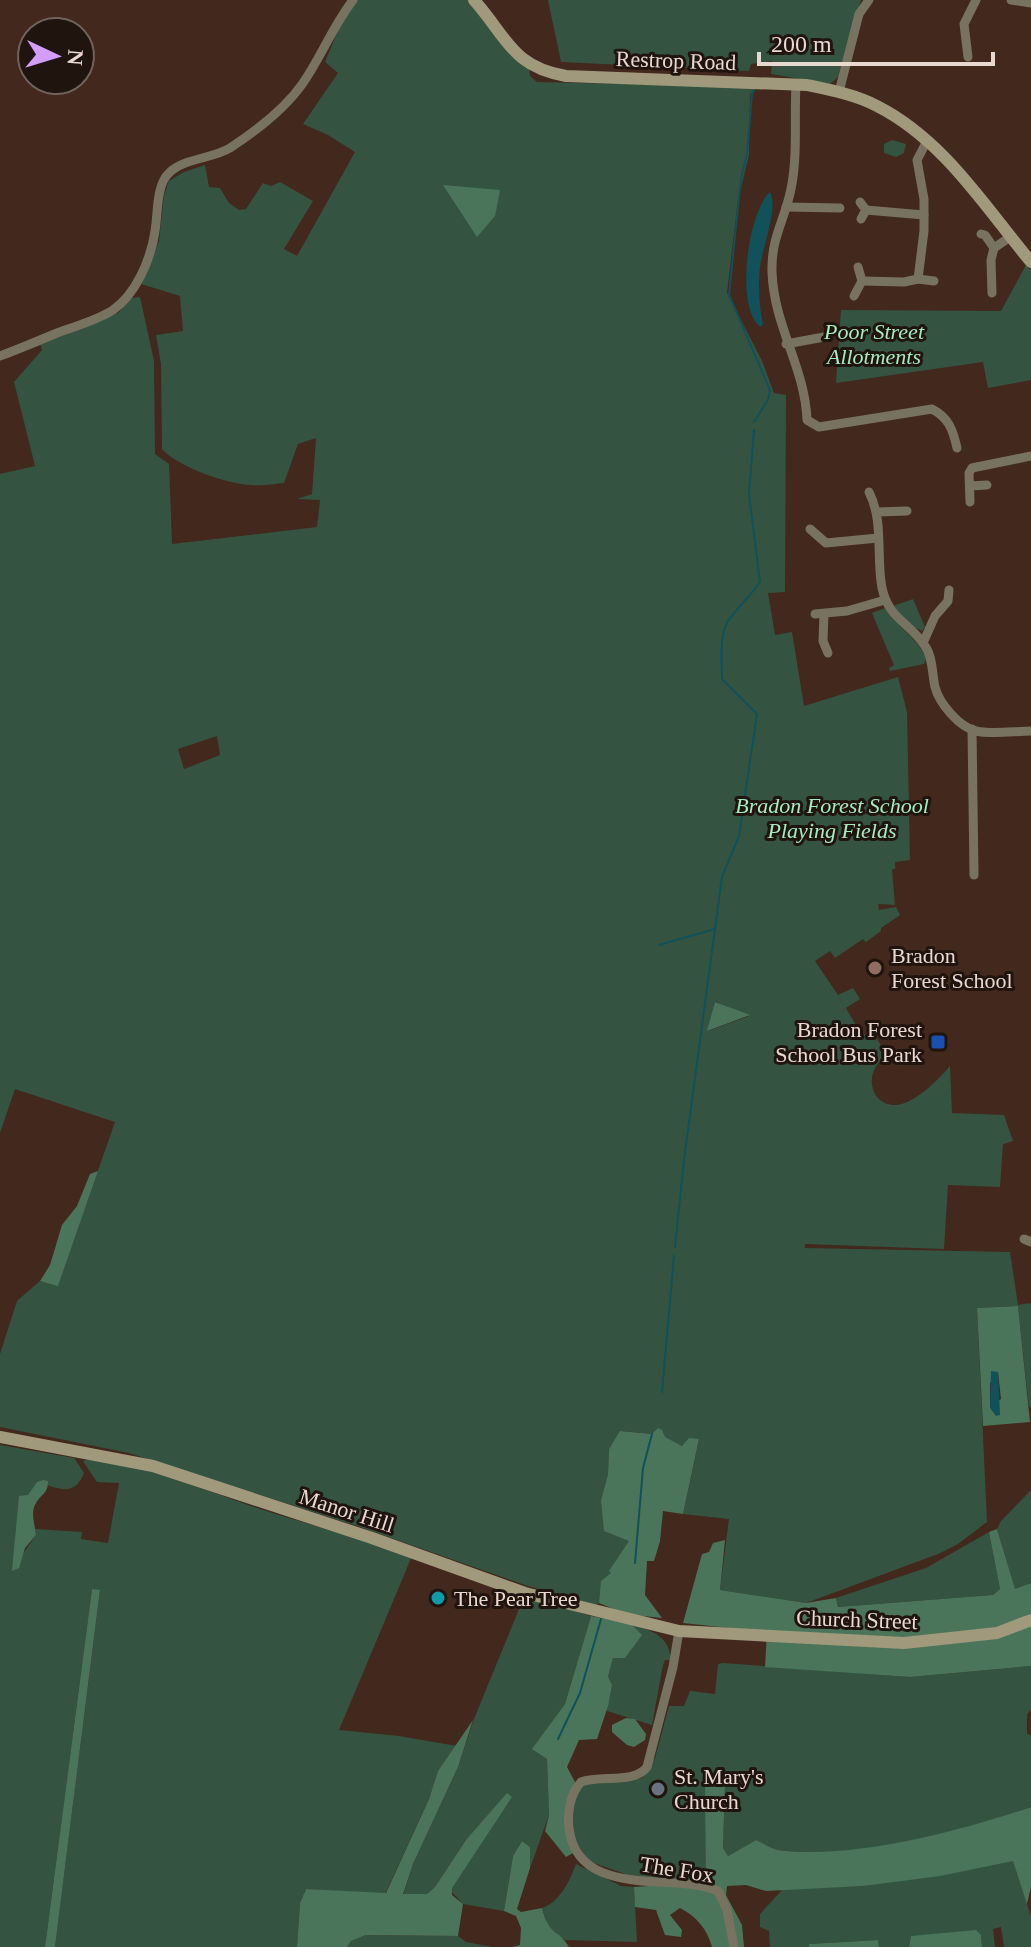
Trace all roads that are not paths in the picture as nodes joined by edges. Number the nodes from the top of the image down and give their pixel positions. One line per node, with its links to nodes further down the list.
1 (353, 0): 27 (street)
2 (474, 0): 8 (street, Restrop Road)
3 (869, 0): 9 (street)
4 (976, 0): 7 (street)
5 (1011, 0): 6 (street)
6 (1031, 3)
7 (964, 51)
8 (796, 85): 9 (street, Restrop Road); 11 (street)
9 (839, 92): 10 (street, Restrop Road)
10 (927, 141): 14 (street); 16 (street, Restrop Road)
11 (786, 207): 12 (street); 26 (street)
12 (840, 208)
13 (862, 210): 14 (street)
14 (924, 215): 20 (street)
15 (981, 234): 17 (street)
16 (1010, 237): 17 (street); 18 (street, Restrop Road)
17 (994, 248): 23 (street)
18 (1031, 262)
19 (858, 267): 21 (street)
20 (918, 279): 21 (street); 22 (street)
21 (862, 281): 24 (street)
22 (934, 281)
23 (992, 293)
24 (854, 296)
25 (824, 337): 26 (street)
26 (786, 344): 28 (street)
27 (0, 356)
28 (957, 448)
29 (1031, 456): 31 (street)
30 (987, 485): 31 (street)
31 (970, 486): 33 (street)
32 (869, 492): 35 (street)
33 (970, 502)
34 (907, 510): 35 (street)
35 (877, 512): 37 (street)
36 (810, 529): 37 (street)
37 (878, 538): 39 (street)
38 (949, 590): 40 (street)
39 (885, 600): 40 (street); 41 (street)
40 (923, 643): 42 (street)
41 (828, 653)
42 (972, 729): 43 (street); 44 (street)
43 (1031, 731)
44 (974, 875)
45 (0, 1437): 47 (street, Manor Hill)
46 (1031, 1620): 47 (street, Church Street)
47 (679, 1631): 48 (street, The Fox)
48 (734, 1947)

